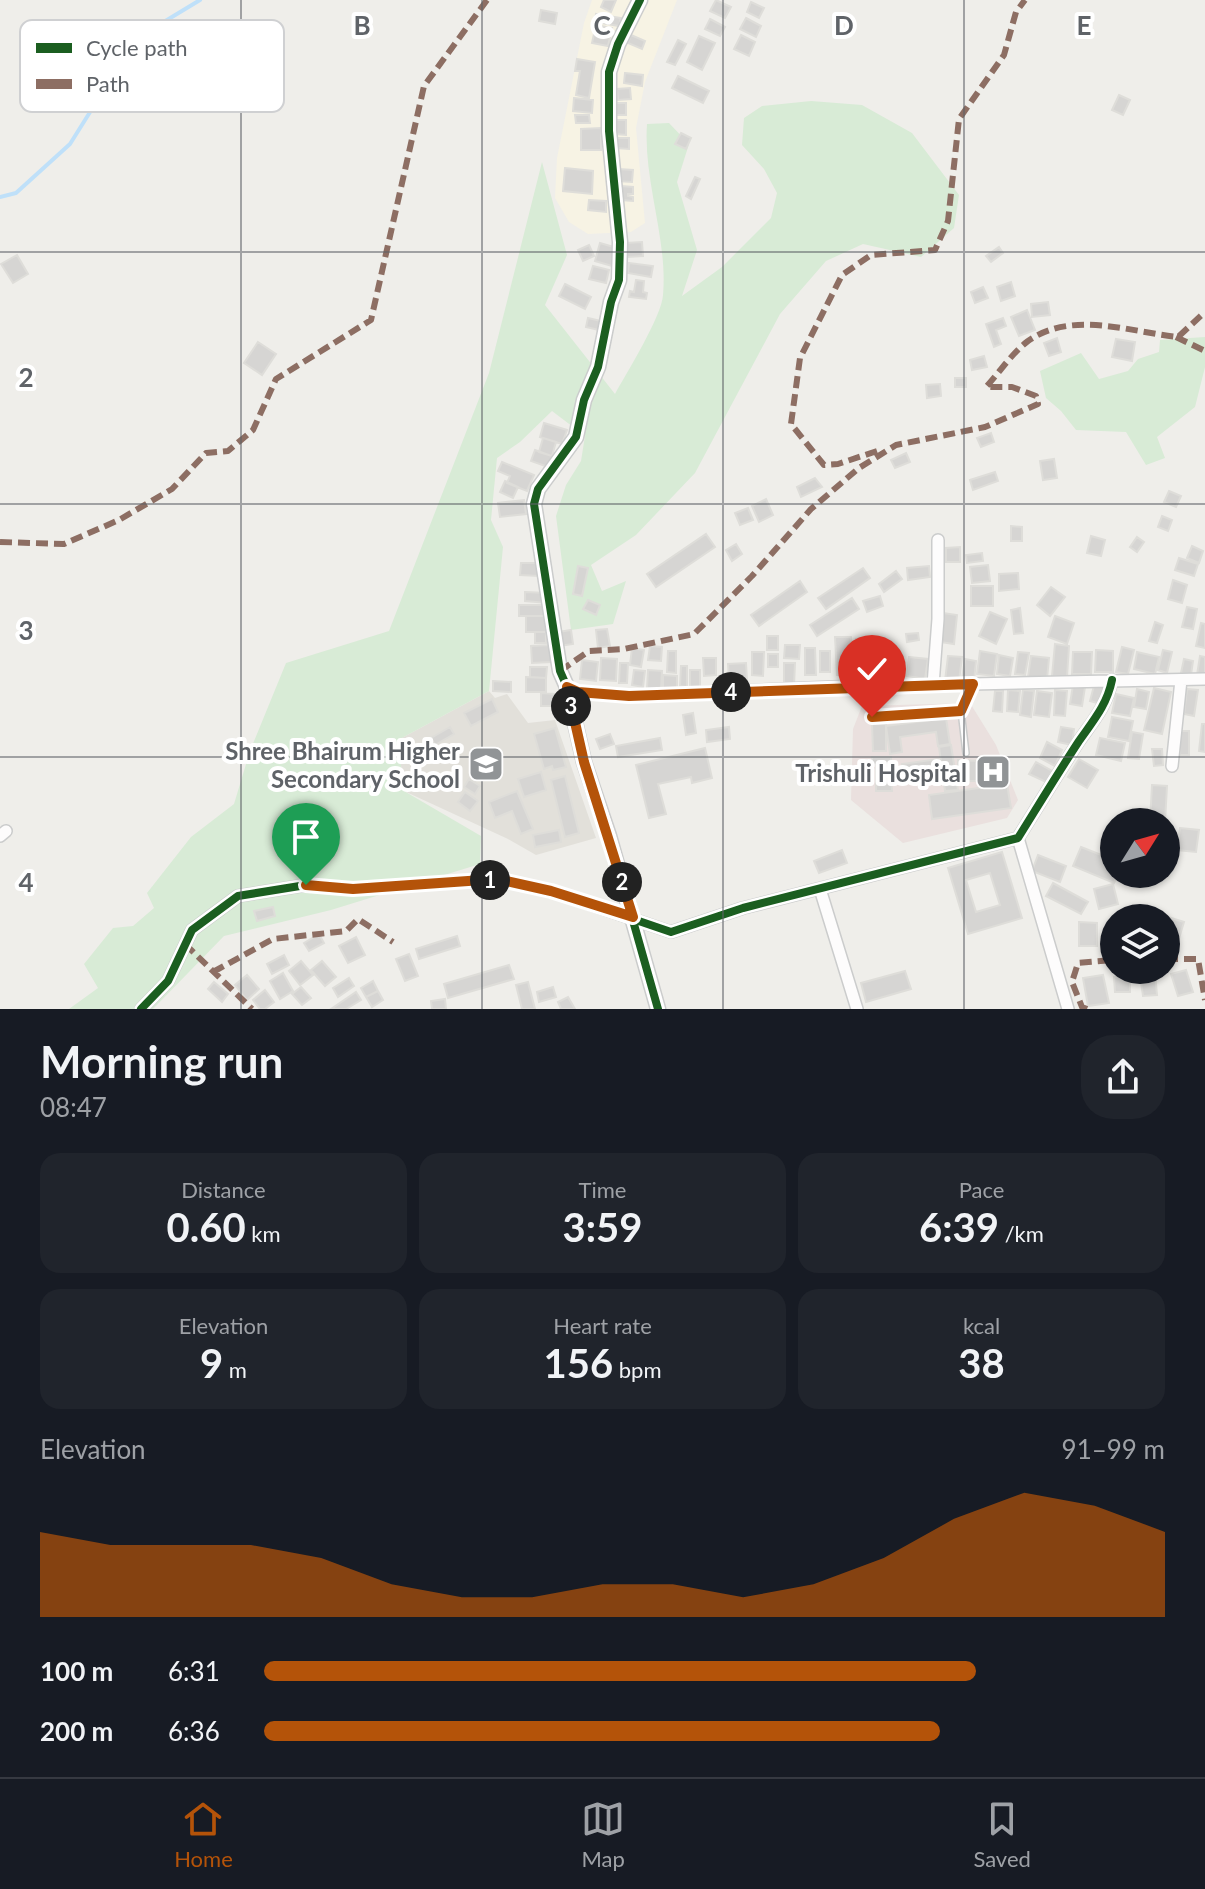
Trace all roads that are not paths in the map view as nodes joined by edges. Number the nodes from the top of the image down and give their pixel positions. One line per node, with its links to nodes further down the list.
1 (640, 0): 8 (street)
2 (938, 540): 7 (street)
3 (1205, 679): 5 (street)
4 (1112, 680): 5 (street); 6 (street); 13 (street)
5 (1181, 680): 12 (street)
6 (973, 684): 7 (street); 9 (lane)
7 (933, 685): 8 (street)
8 (567, 687): 15 (street)
9 (961, 711): 10 (lane); 11 (lane)
10 (872, 717)
11 (966, 753)
12 (1172, 766)
13 (1018, 838): 14 (street); 19 (street)
14 (820, 889): 15 (street); 18 (street)
15 (633, 917): 16 (street); 17 (street)
16 (141, 1009)
17 (658, 1009)
18 (857, 1009)
19 (1068, 1009)

